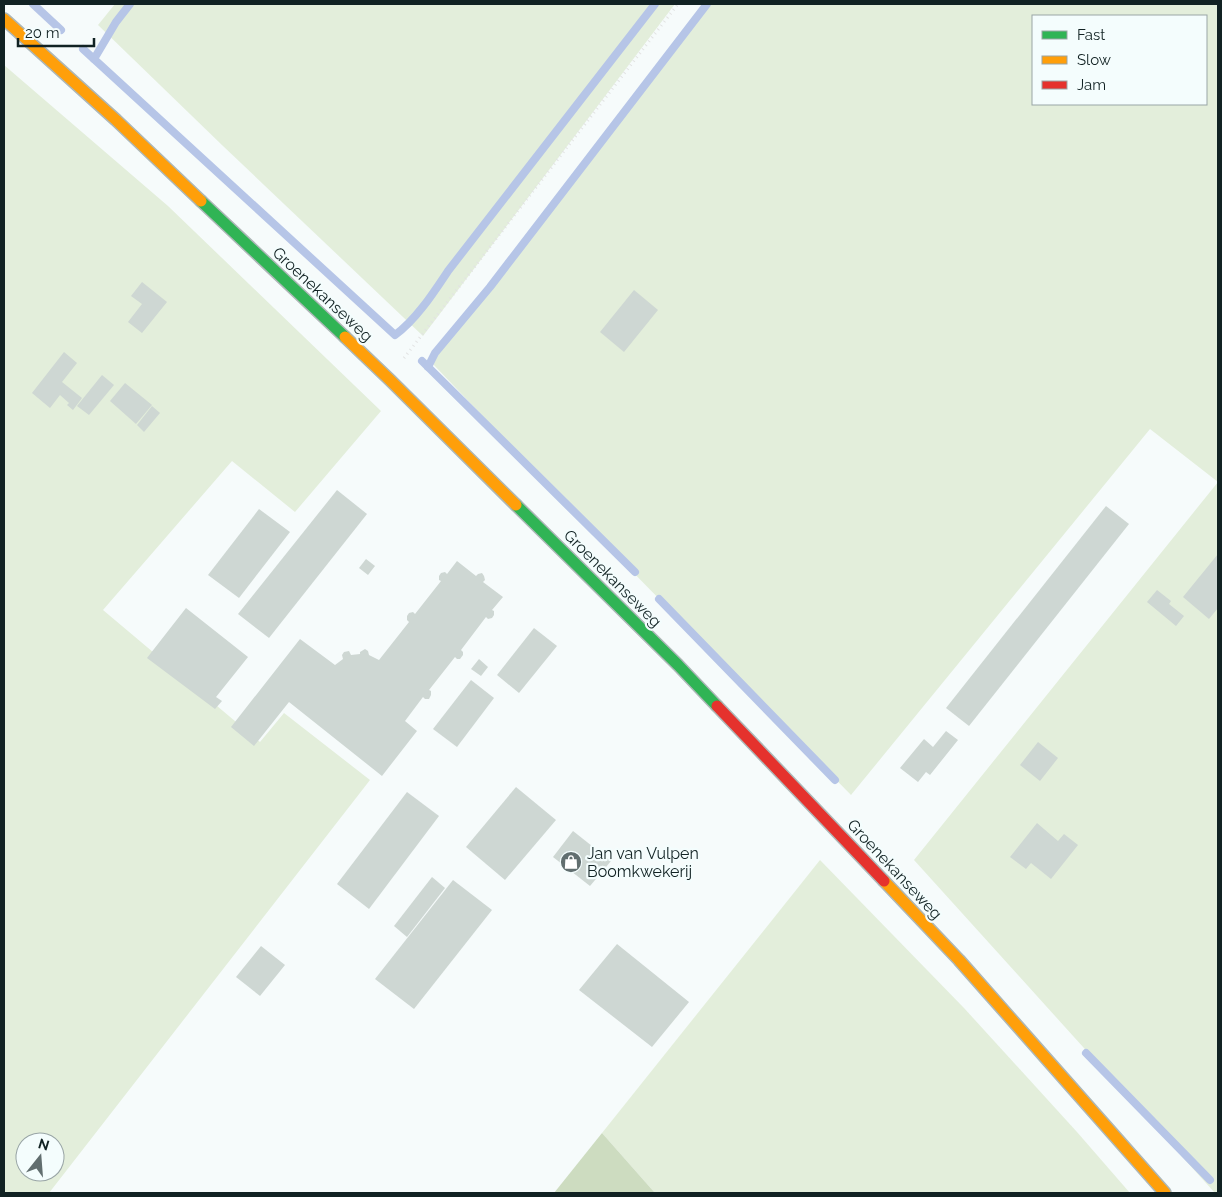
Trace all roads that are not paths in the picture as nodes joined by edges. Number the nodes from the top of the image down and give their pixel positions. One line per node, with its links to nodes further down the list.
1 (4, 19): 2 (street, Groenekanseweg)
2 (1165, 1193)

